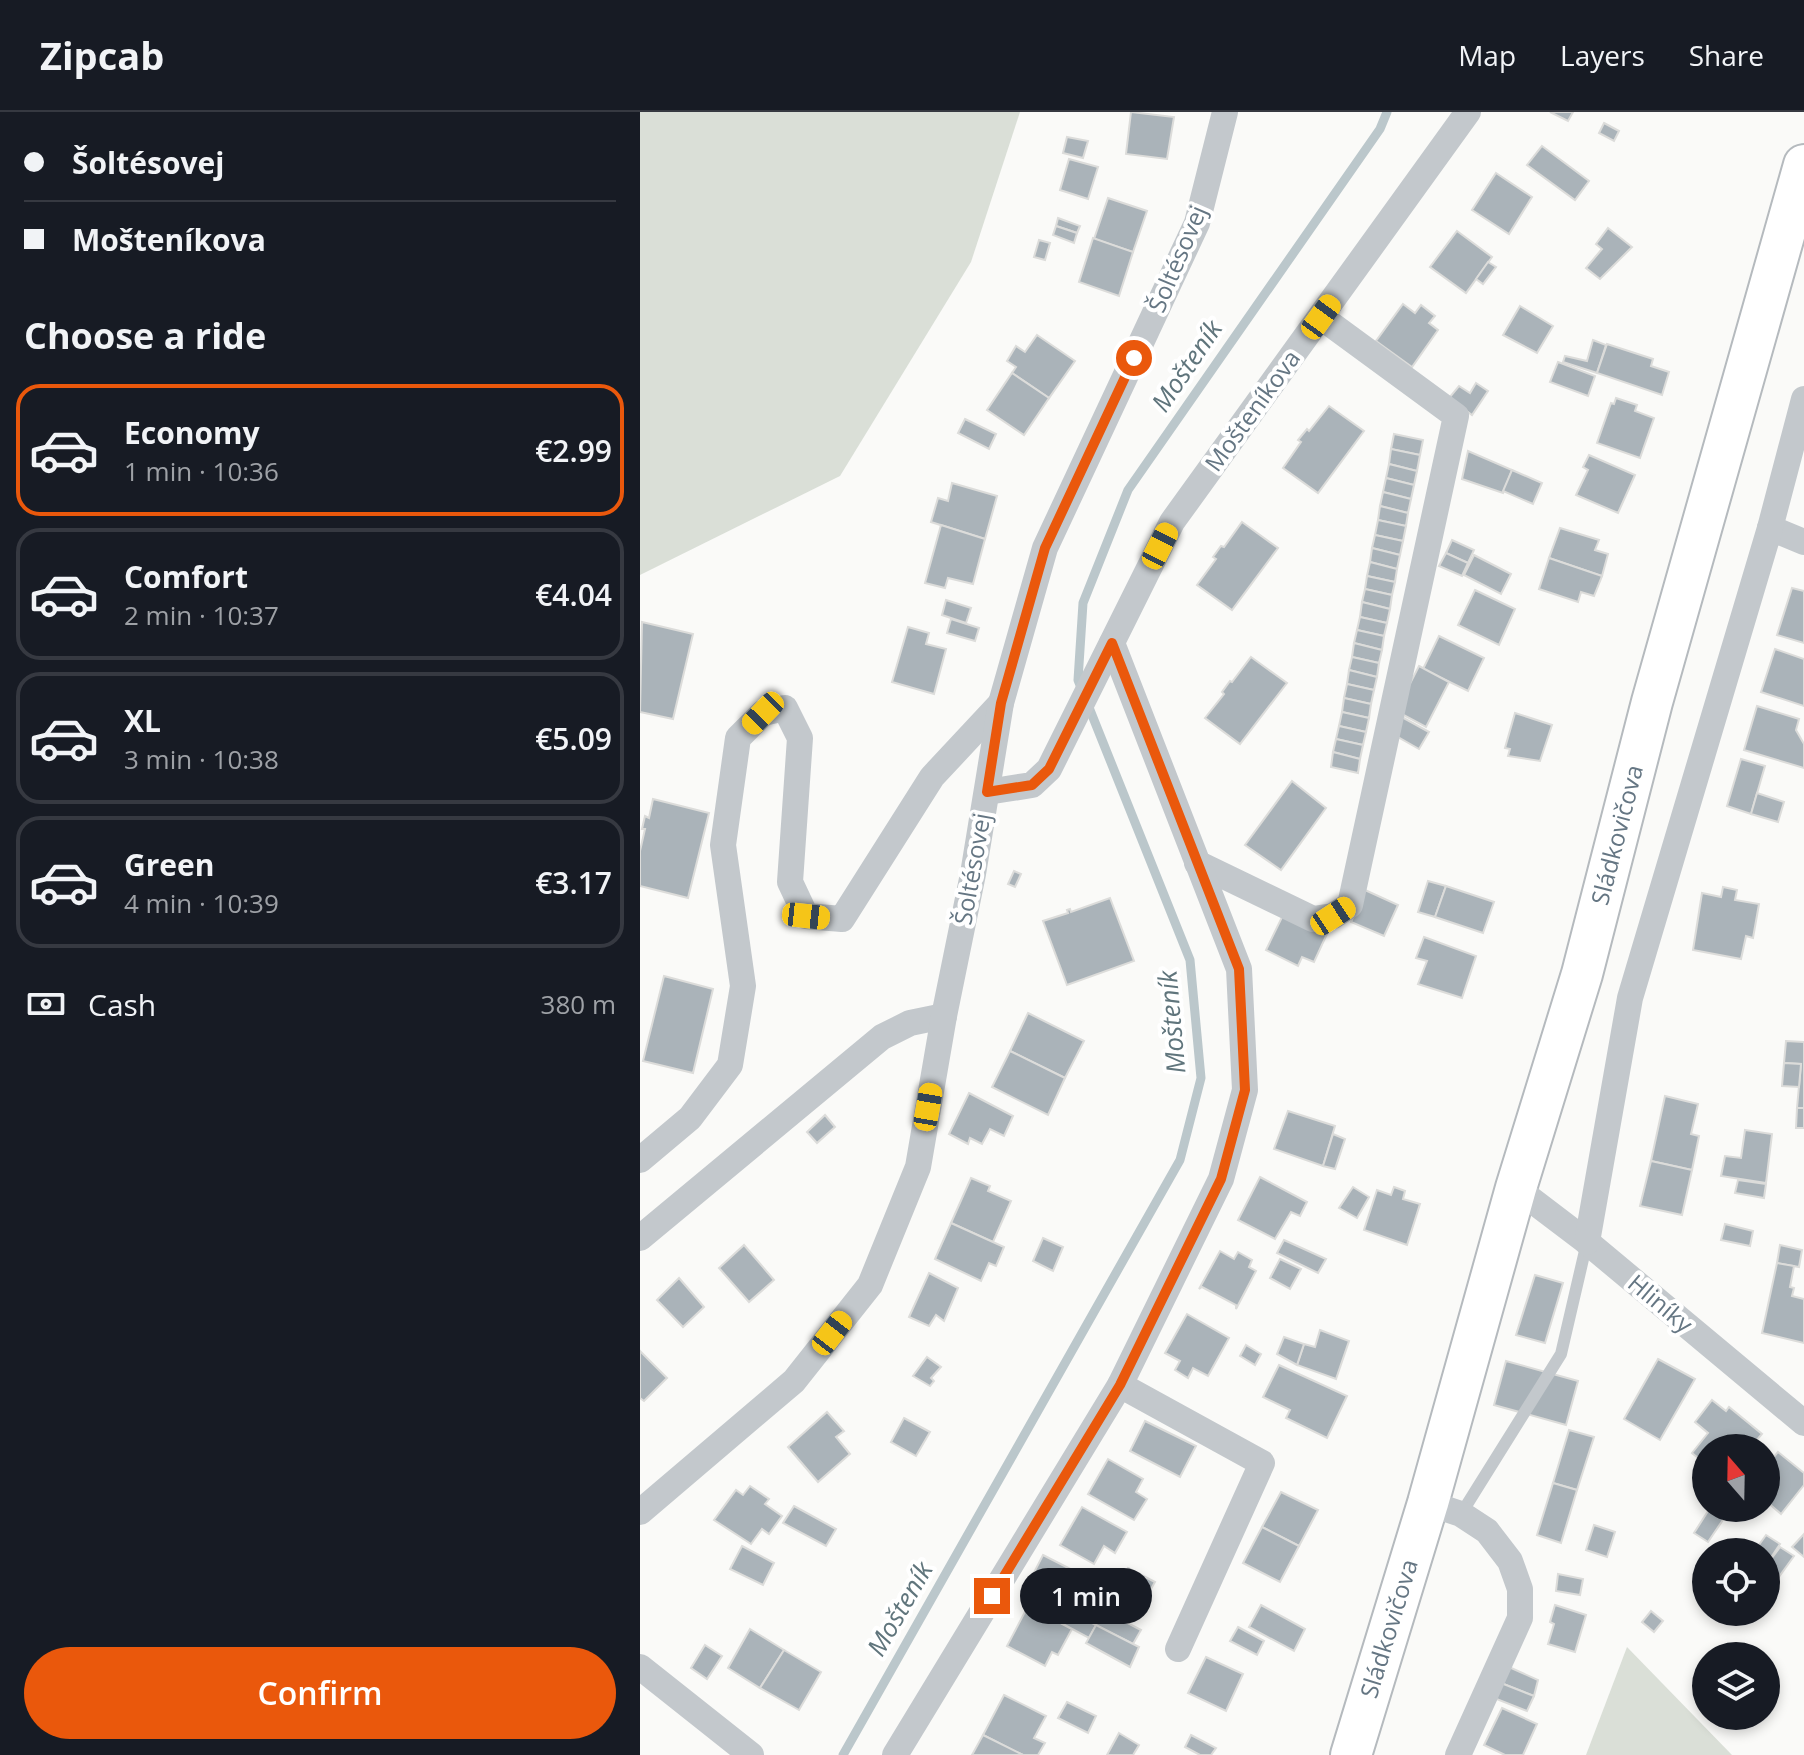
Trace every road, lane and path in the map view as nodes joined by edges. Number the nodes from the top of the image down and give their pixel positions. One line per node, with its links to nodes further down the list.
1 (1225, 112): 9 (street, Šoltésovej)
2 (1468, 112): 4 (street, Mošteníkova)
3 (1804, 165): 14 (main road, Sládkovičova)
4 (1321, 317): 8 (street, Mošteníkova); 11 (street)
5 (1804, 399): 6 (street)
6 (1770, 528): 7 (street); 16 (street)
7 (1804, 542)
8 (1112, 643): 10 (street, Mošteníkova); 11 (street)
9 (1001, 703): 10 (street, Šoltésovej); 13 (street)
10 (987, 792): 12 (street, Šoltésovej)
11 (1197, 863): 17 (street)
12 (944, 1016): 15 (street); 20 (street, Šoltésovej)
13 (640, 1160)
14 (1516, 1188): 16 (street, Hliníky); 19 (main road, Sládkovičova)
15 (640, 1238)
16 (1587, 1242): 18 (street, Hliníky); 19 (lane)
17 (1120, 1385): 21 (street); 24 (street)
18 (1804, 1422)
19 (1445, 1508): 25 (main road, Sládkovičova); 26 (street)
20 (640, 1512)
21 (1178, 1649)
22 (640, 1667): 23 (street)
23 (751, 1755)
24 (895, 1755)
25 (1351, 1755)
26 (1458, 1755)

